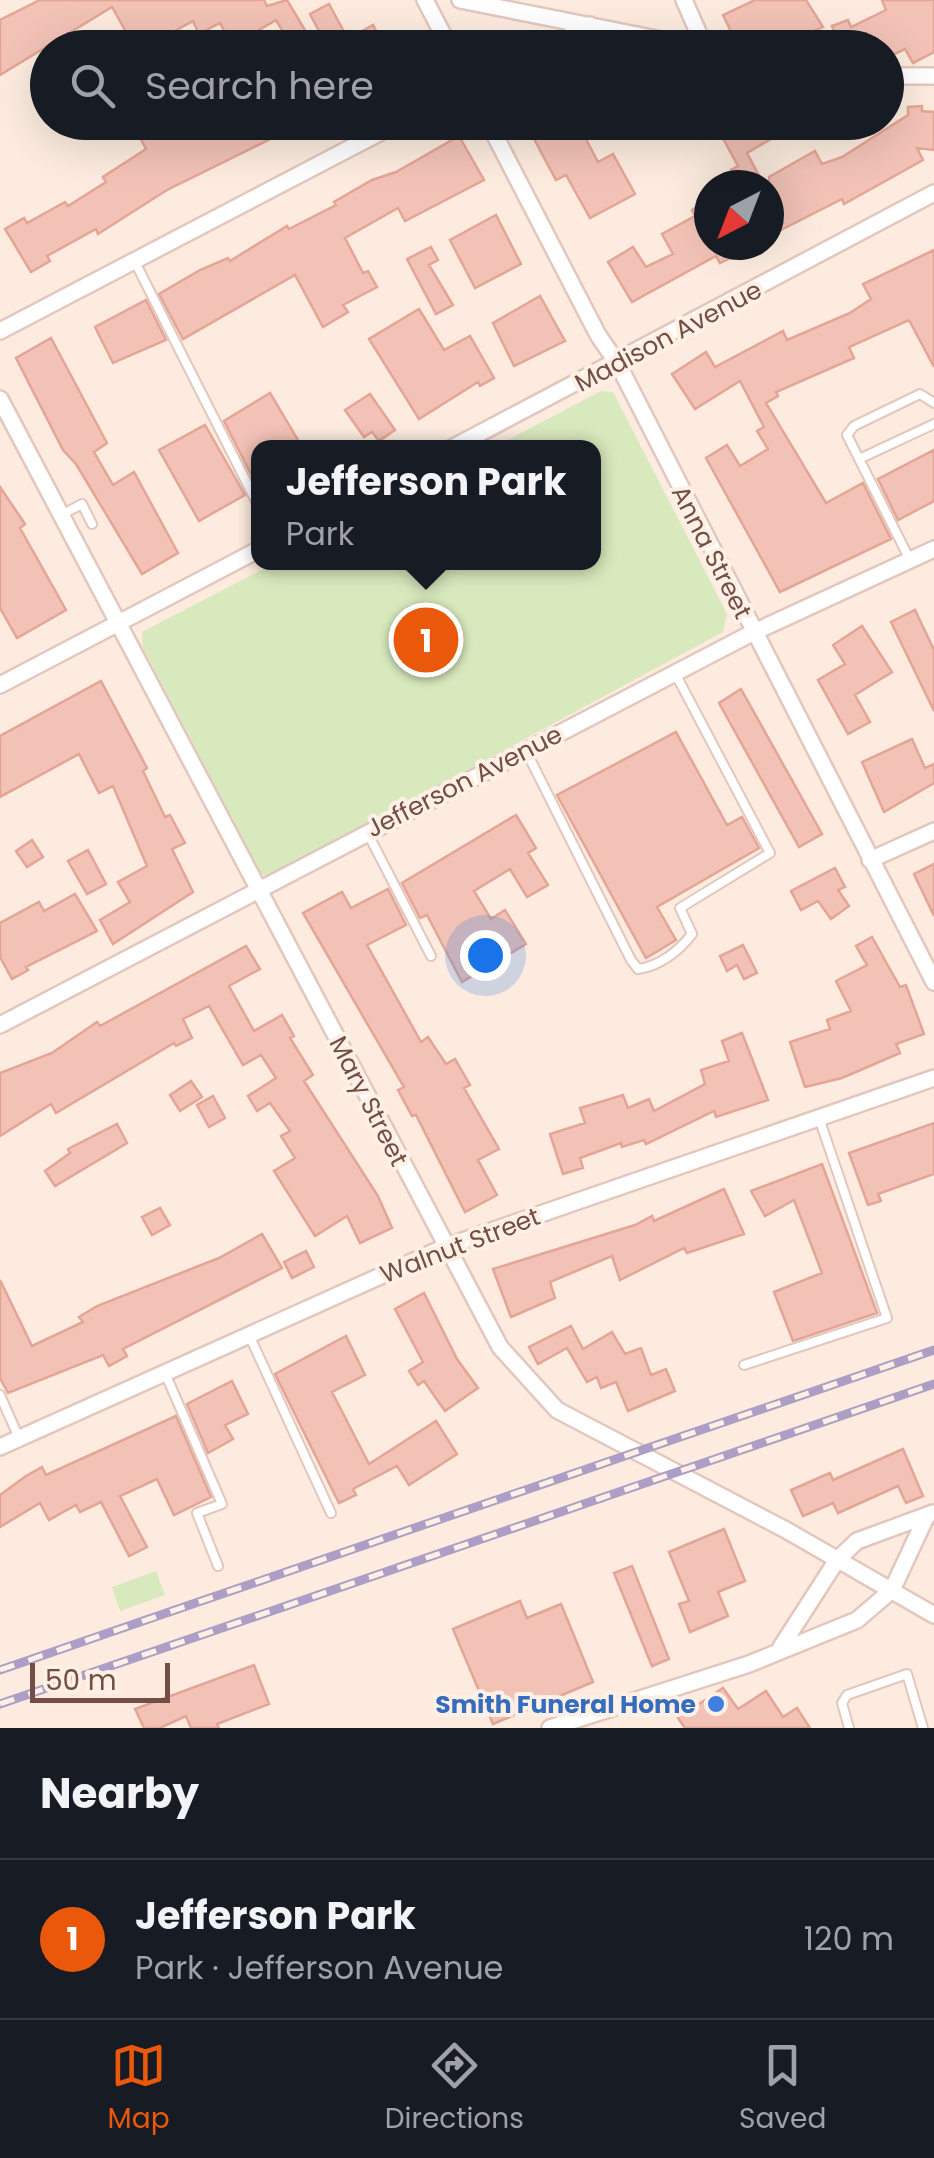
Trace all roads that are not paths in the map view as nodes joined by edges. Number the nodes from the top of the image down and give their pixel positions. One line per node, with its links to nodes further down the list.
1 (425, 0): 5 (street)
2 (460, 0): 4 (street)
3 (684, 0): 8 (street)
4 (590, 25): 6 (street); 7 (street)
5 (441, 30)
6 (586, 30)
7 (615, 30)
8 (696, 30)
9 (904, 76): 10 (street)
10 (934, 76)
11 (365, 140): 14 (street)
12 (497, 140): 16 (street, Anna Street)
13 (934, 194): 16 (street, Madison Avenue)
14 (132, 258): 15 (street); 22 (lane)
15 (0, 331)
16 (618, 364): 20 (street, Madison Avenue); 29 (street, Anna Street)
17 (0, 399): 23 (street, Mary Street)
18 (934, 403): 21 (lane)
19 (934, 424): 21 (lane)
20 (468, 440)
21 (859, 459): 27 (lane)
22 (251, 492)
23 (61, 516): 24 (lane); 28 (street, Mary Street)
24 (92, 524)
25 (934, 549): 27 (street, Jefferson Avenue)
26 (251, 554): 28 (street)
27 (910, 560): 29 (street, Jefferson Avenue)
28 (118, 624): 31 (street); 36 (street, Mary Street)
29 (752, 633): 30 (street, Jefferson Avenue); 35 (street, Anna Street)
30 (675, 672): 32 (street, Jefferson Avenue); 32 (lane)
31 (0, 685)
32 (525, 750): 34 (street, Jefferson Avenue)
33 (934, 831): 35 (street)
34 (368, 832): 36 (street, Jefferson Avenue); 37 (lane)
35 (870, 860): 38 (street, Anna Street)
36 (258, 888): 39 (street, Jefferson Avenue); 42 (street, Mary Street)
37 (431, 956)
38 (934, 982)
39 (0, 1025)
40 (934, 1078): 41 (street, Walnut Street)
41 (820, 1118): 42 (street, Walnut Street); 44 (lane)
42 (444, 1247): 43 (street, Walnut Street); 51 (street, Mary Street)
43 (249, 1335): 45 (street, Walnut Street); 49 (lane)
44 (744, 1364)
45 (166, 1373): 47 (street, Walnut Street); 52 (lane)
46 (0, 1396): 47 (lane)
47 (18, 1438): 48 (street, Walnut Street)
48 (0, 1447)
49 (331, 1513)
50 (931, 1514): 51 (street); 53 (street)
51 (837, 1560): 53 (street, Mary Street); 55 (street)
52 (218, 1566)
53 (892, 1590): 54 (street, Mary Street); 55 (street)
54 (934, 1615)
55 (778, 1650): 56 (street)
56 (593, 1714): 57 (street); 58 (street)
57 (550, 1728)
58 (603, 1728)
59 (849, 1728): 60 (lane)
60 (923, 1728)

